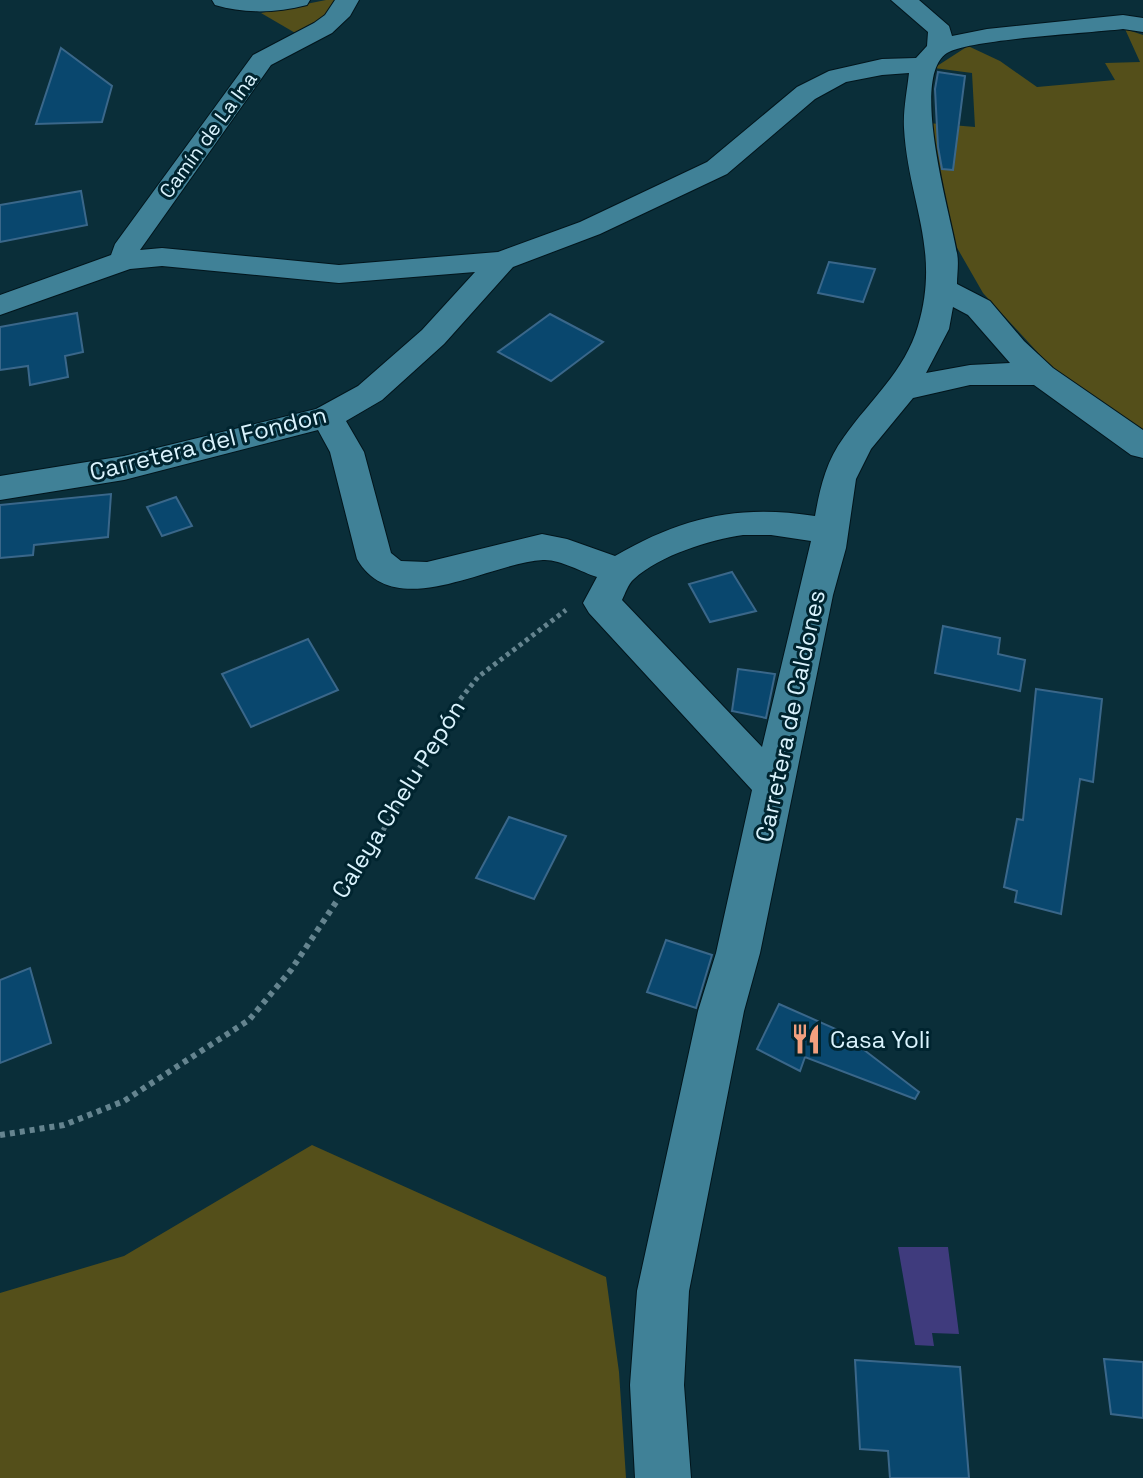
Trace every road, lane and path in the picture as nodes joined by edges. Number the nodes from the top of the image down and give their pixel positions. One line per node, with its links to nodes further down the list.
1 (298, 0): 4 (street)
2 (347, 0): 6 (street, Camín de La Ina)
3 (903, 0): 7 (street)
4 (230, 2): 6 (street)
5 (1130, 16): 7 (street)
6 (298, 39): 8 (street, Camín de La Ina)
7 (931, 56): 9 (street); 10 (street, Carretera de Caldones)
8 (126, 260): 9 (street); 11 (street)
9 (502, 261): 14 (street, Carretera del Fondon)
10 (942, 288): 12 (street); 13 (street, Carretera de Caldones)
11 (0, 306)
12 (1042, 375): 13 (street); 15 (street)
13 (901, 391): 17 (street, Carretera de Caldones)
14 (327, 417): 16 (street, Carretera del Fondon); 18 (street)
15 (1143, 447)
16 (0, 488)
17 (830, 531): 18 (street); 20 (street, Carretera de Caldones)
18 (618, 571): 20 (street)
19 (567, 609): 21 (path, Caleya Chelu Pepón)
20 (775, 787): 22 (street, Carretera de Caldones)
21 (0, 1135)
22 (663, 1478)

